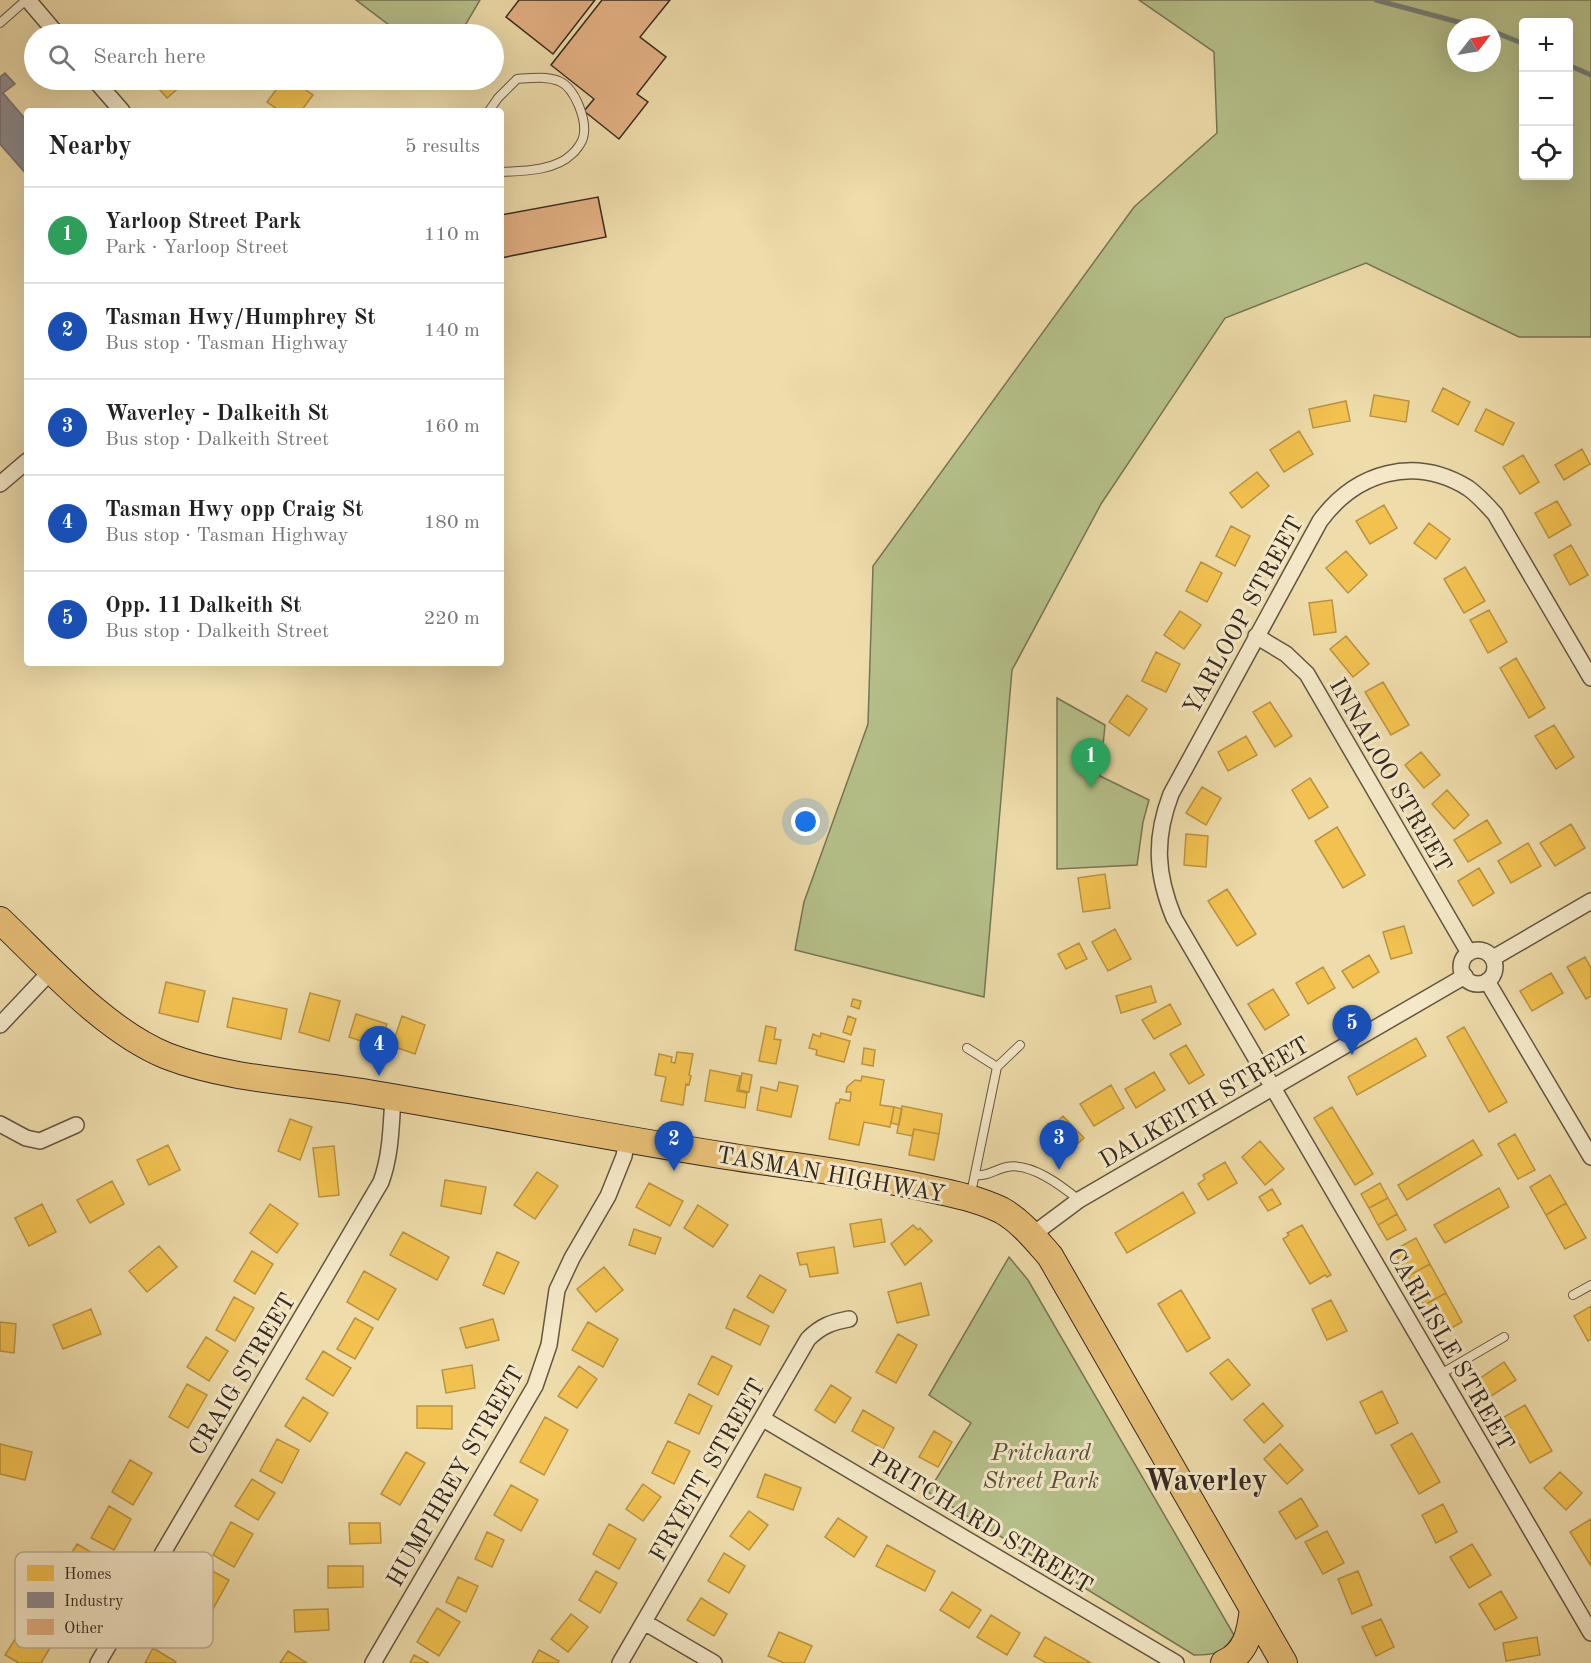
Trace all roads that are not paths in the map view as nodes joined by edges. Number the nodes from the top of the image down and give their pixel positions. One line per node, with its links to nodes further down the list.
1 (27, 0): 2 (lane); 3 (street)
2 (0, 23)
3 (48, 24)
4 (104, 90): 5 (street)
5 (119, 108)
6 (492, 108): 7 (lane)
7 (504, 172)
8 (24, 464): 9 (street)
9 (0, 484)
10 (1256, 636): 11 (street, YARLOOP STREET); 14 (street, INNALOO STREET); 23 (street, YARLOOP STREET)
11 (1591, 678)
12 (1591, 901): 15 (street)
13 (0, 920): 16 (highway, TASMAN HIGHWAY)
14 (1469, 953): 15 (street); 17 (street)
15 (1493, 958): 18 (street)
16 (52, 970): 19 (street); 24 (highway, TASMAN HIGHWAY)
17 (1464, 976): 18 (street); 23 (street, DALKEITH STREET)
18 (1487, 981): 28 (street)
19 (0, 1025)
20 (1020, 1045): 22 (lane)
21 (967, 1048): 22 (lane)
22 (997, 1067): 29 (lane)
23 (1273, 1088): 30 (street, DALKEITH STREET); 36 (street, CARLISLE STREET)
24 (393, 1098): 27 (highway, TASMAN HIGHWAY); 38 (street, CRAIG STREET)
25 (0, 1124): 26 (street)
26 (76, 1125)
27 (627, 1139): 29 (highway, TASMAN HIGHWAY); 44 (street, HUMPHREY STREET)
28 (1591, 1157)
29 (973, 1187): 30 (lane); 31 (highway, TASMAN HIGHWAY)
30 (1079, 1200): 31 (street, DALKEITH STREET)
31 (1032, 1235): 39 (highway, TASMAN HIGHWAY)
32 (1591, 1285): 33 (lane)
33 (1574, 1295)
34 (849, 1319): 37 (street, FRYETT STREET)
35 (1504, 1336): 36 (lane)
36 (1439, 1375): 41 (street, CARLISLE STREET)
37 (763, 1419): 40 (street, FRYETT STREET); 47 (street, PRITCHARD STREET)
38 (163, 1552)
39 (1253, 1609): 48 (highway); 49 (highway, TASMAN HIGHWAY)
40 (644, 1622): 45 (street, FRYETT STREET); 46 (street)
41 (1591, 1633)
42 (107, 1648): 43 (street, CRAIG STREET)
43 (98, 1663)
44 (373, 1663)
45 (620, 1663)
46 (714, 1663)
47 (1176, 1663)
48 (1224, 1663)
49 (1284, 1663)

